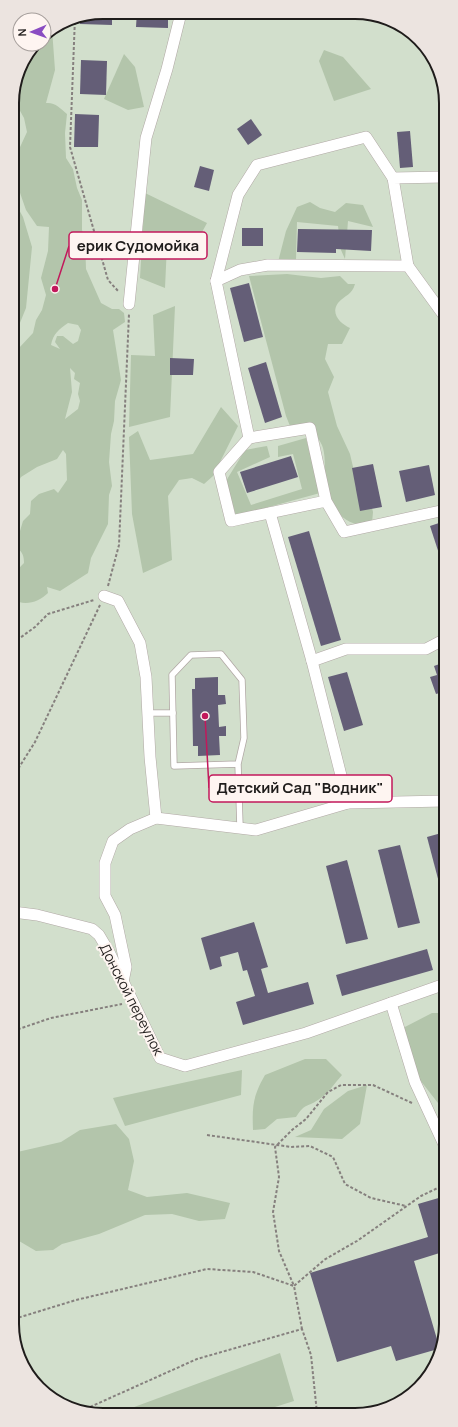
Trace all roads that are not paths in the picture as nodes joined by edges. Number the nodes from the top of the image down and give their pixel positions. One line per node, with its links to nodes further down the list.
1 (179, 19): 6 (street)
2 (439, 177): 3 (street)
3 (393, 178): 4 (street); 5 (street)
4 (408, 266): 5 (street); 7 (street)
5 (216, 281): 8 (street)
6 (129, 304)
7 (439, 308)
8 (250, 438): 9 (street); 11 (street)
9 (326, 501): 10 (street); 11 (street)
10 (439, 511)
11 (270, 513): 14 (street)
12 (104, 596): 16 (street)
13 (439, 642): 14 (street)
14 (312, 661): 19 (street)
15 (173, 713): 16 (lane); 17 (lane); 17 (lane)
16 (148, 714): 20 (street)
17 (238, 764): 21 (lane)
18 (439, 801): 19 (street)
19 (348, 803): 21 (street)
20 (156, 818): 21 (street); 23 (street)
21 (240, 827)
22 (19, 913): 23 (street, Донской переулок)
23 (123, 982): 25 (street, Донской переулок)
24 (439, 986): 25 (street)
25 (391, 1004): 26 (street)
26 (439, 1134)

